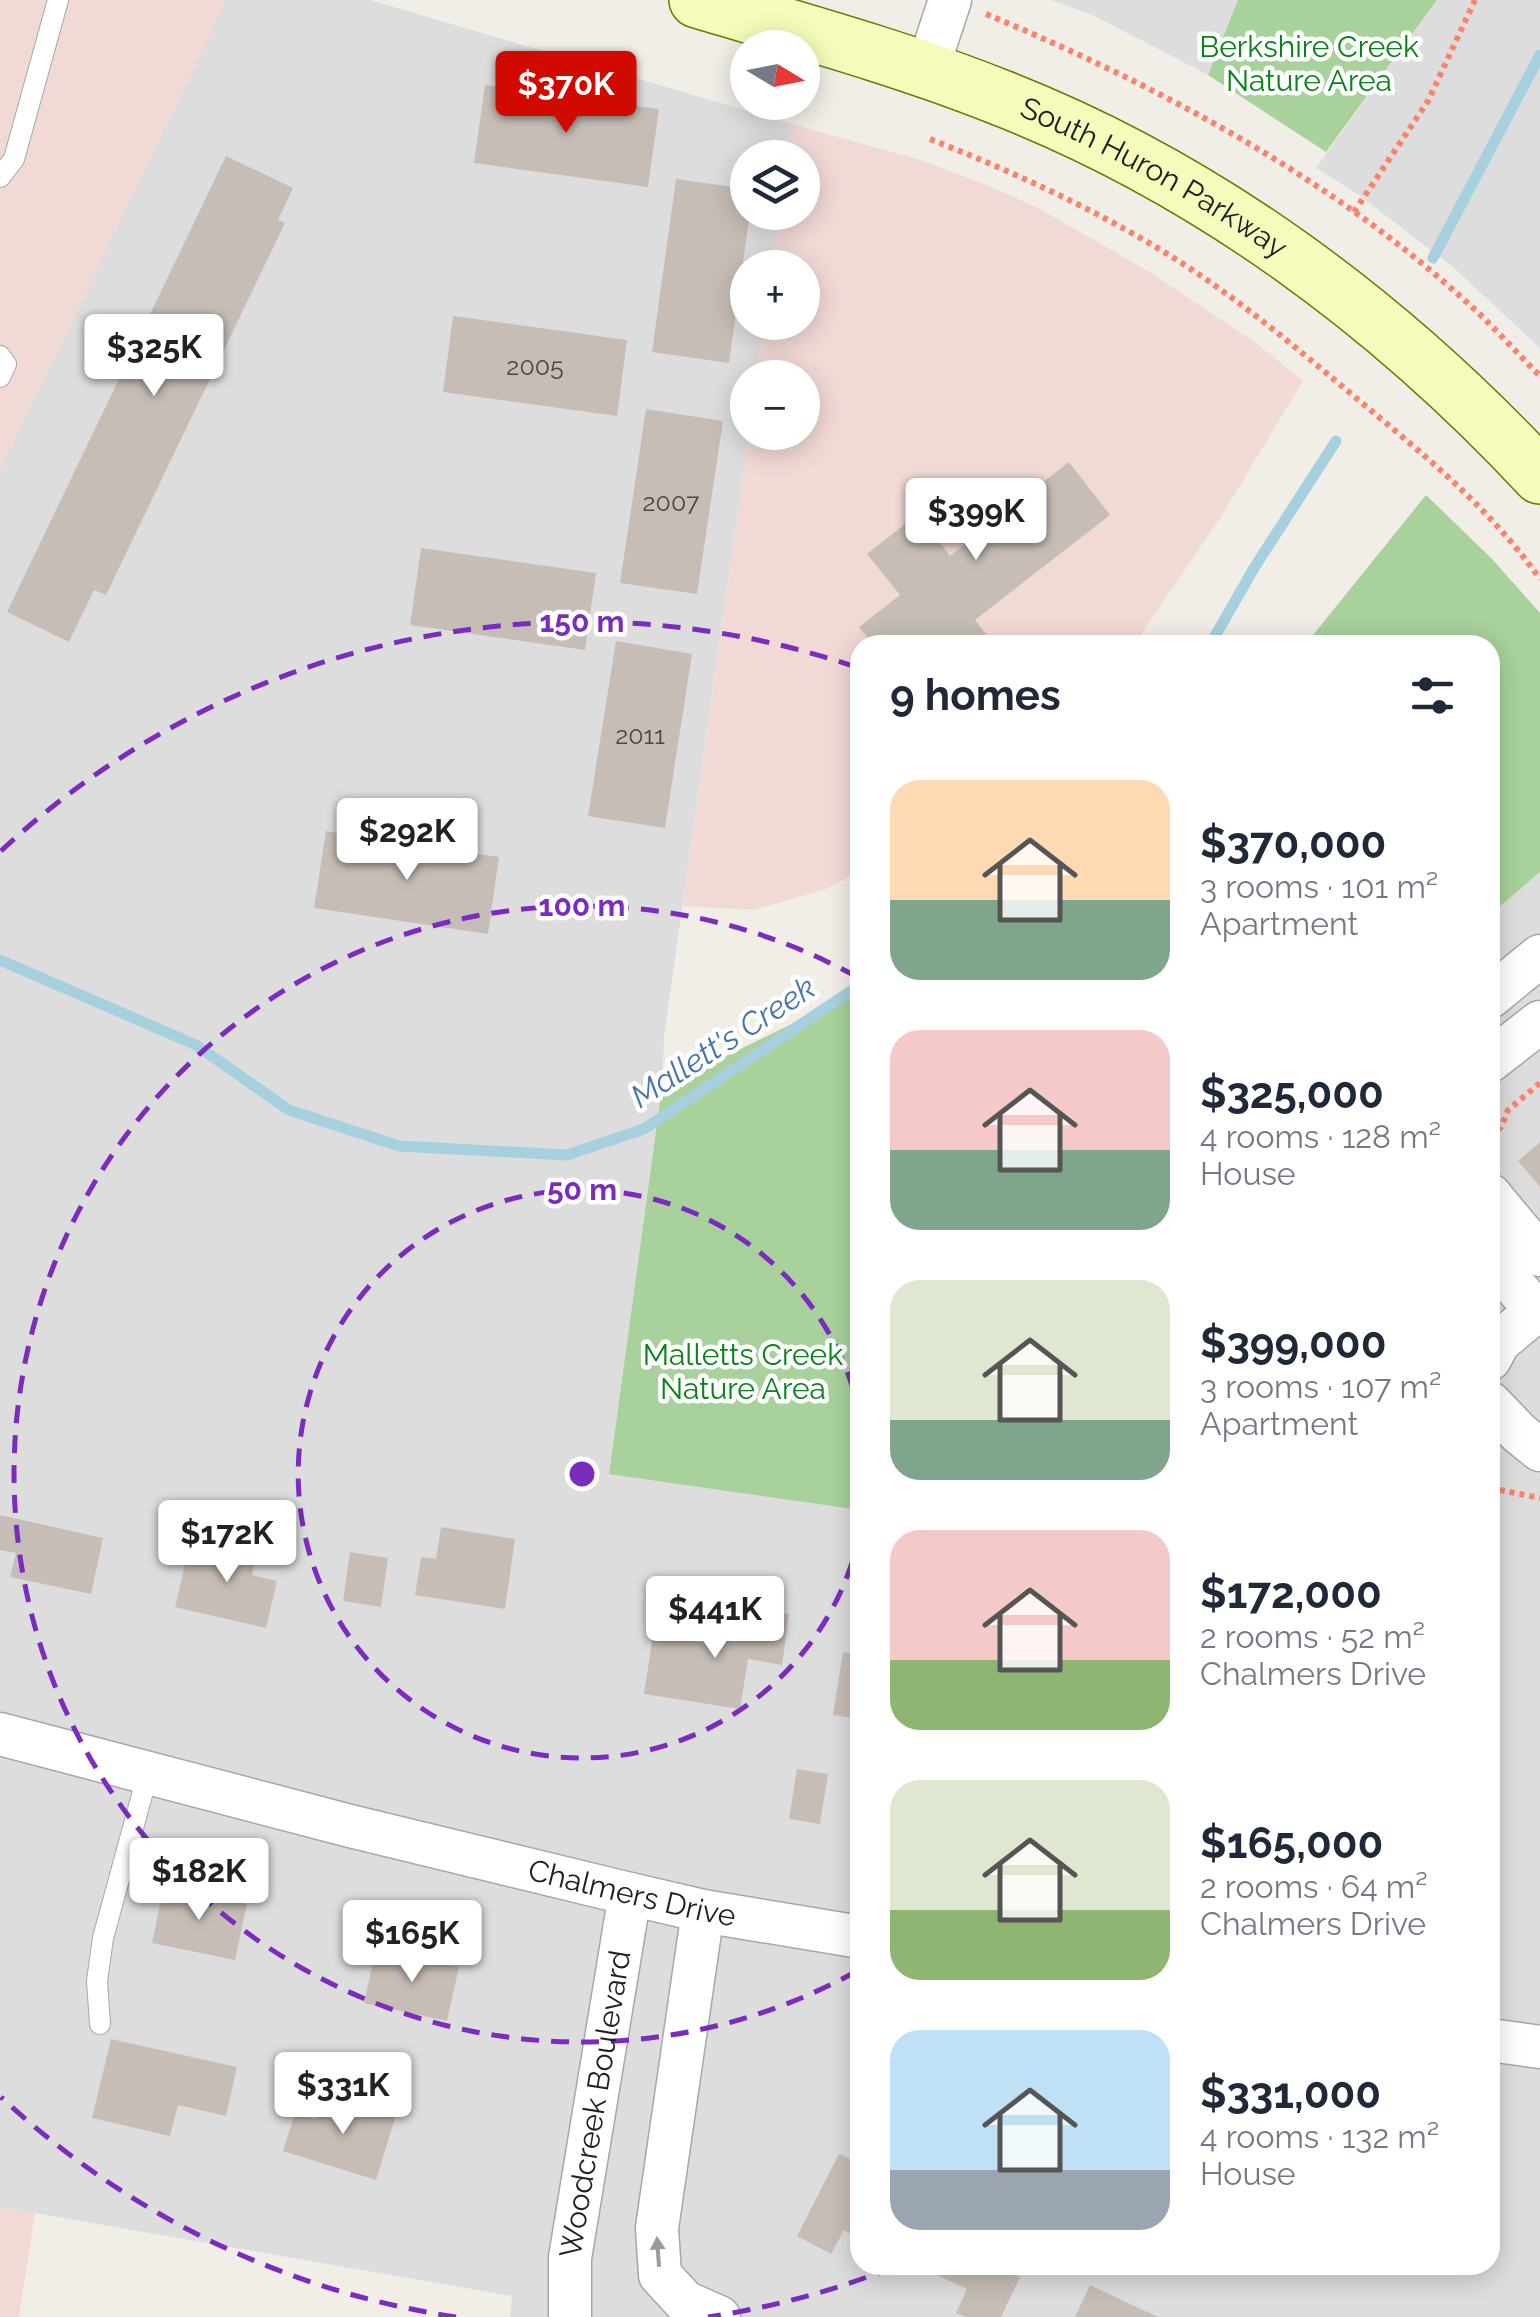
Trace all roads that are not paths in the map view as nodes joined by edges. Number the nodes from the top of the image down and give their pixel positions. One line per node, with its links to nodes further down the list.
1 (58, 0): 5 (lane)
2 (730, 5): 4 (main road, South Huron Parkway)
3 (968, 7): 4 (street)
4 (927, 70): 8 (main road, South Huron Parkway)
5 (0, 177)
6 (0, 356): 7 (lane)
7 (0, 377)
8 (1540, 476)
9 (1540, 956): 10 (street)
10 (1500, 989)
11 (1540, 1022): 12 (street)
12 (1500, 1053)
13 (1500, 1207): 14 (street)
14 (1540, 1255)
15 (1500, 1268): 16 (street)
16 (1538, 1309): 17 (street)
17 (1500, 1341)
18 (1500, 1414): 19 (street)
19 (1540, 1450)
20 (0, 1734): 21 (street, Chalmers Drive)
21 (148, 1773): 22 (street, Chalmers Drive); 25 (lane)
22 (630, 1894): 23 (street, Chalmers Drive); 29 (street, Woodcreek Boulevard)
23 (703, 1911): 24 (street, Chalmers Drive); 28 (street, one-way to 23)
24 (850, 1935)
25 (100, 2024)
26 (1500, 2041): 27 (street)
27 (1540, 2047)
28 (692, 2312)
29 (570, 2317)

